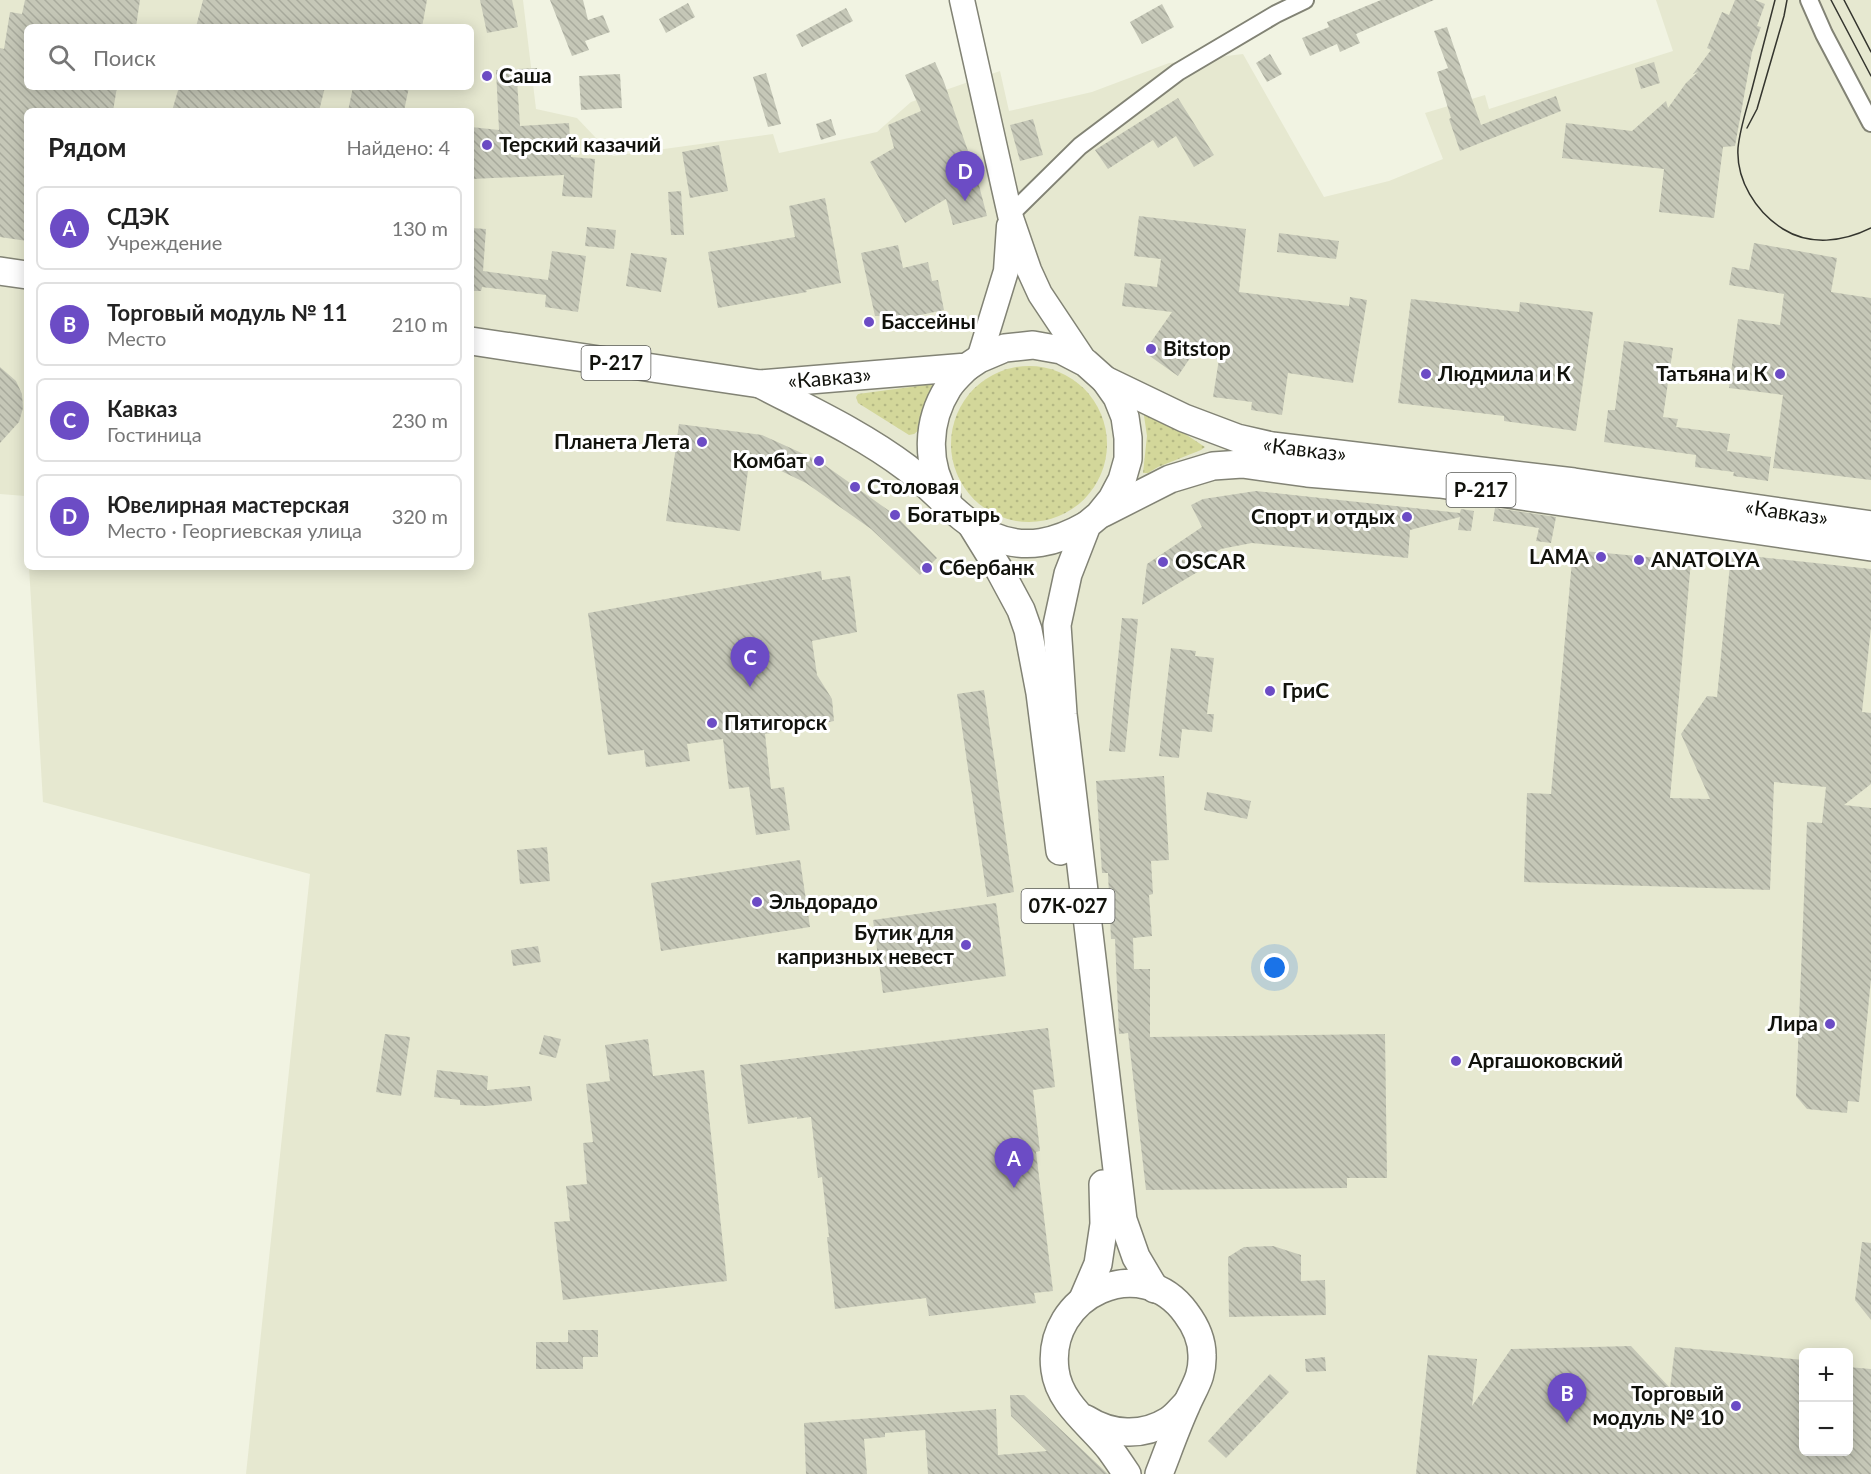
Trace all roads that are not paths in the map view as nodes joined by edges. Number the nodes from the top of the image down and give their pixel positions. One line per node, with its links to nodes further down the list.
1 (962, 0): 6 (main road)
2 (1305, 0): 4 (street)
3 (1809, 0): 5 (street)
4 (1273, 7): 6 (street)
5 (1871, 123)
6 (1010, 215): 10 (main road); 11 (main road)
7 (0, 271): 8 (main road)
8 (24, 275)
9 (474, 341): 12 (main road, «Кавказ» / Р-217)
10 (973, 363): 11 (main road, «Кавказ» / Р-217); 12 (main road, «Кавказ» / Р-217); 13 (main road)
11 (1095, 371): 14 (main road); 15 (main road, «Кавказ» / Р-217)
12 (760, 384): 13 (main road, «Кавказ» / Р-217)
13 (962, 517): 14 (main road, «Кавказ» / Р-217); 18 (main road, 07К-027)
14 (1093, 520): 16 (main road, «Кавказ» / Р-217); 17 (main road, 07К-027)
15 (1871, 525)
16 (1871, 547)
17 (1155, 1289): 18 (main road); 19 (main road, 07К-027)
18 (1083, 1299): 20 (main road, 07К-027)
19 (1187, 1404): 20 (main road); 22 (main road, 07К-027)
20 (1079, 1414): 21 (main road, 07К-027)
21 (1127, 1474)
22 (1160, 1474)

